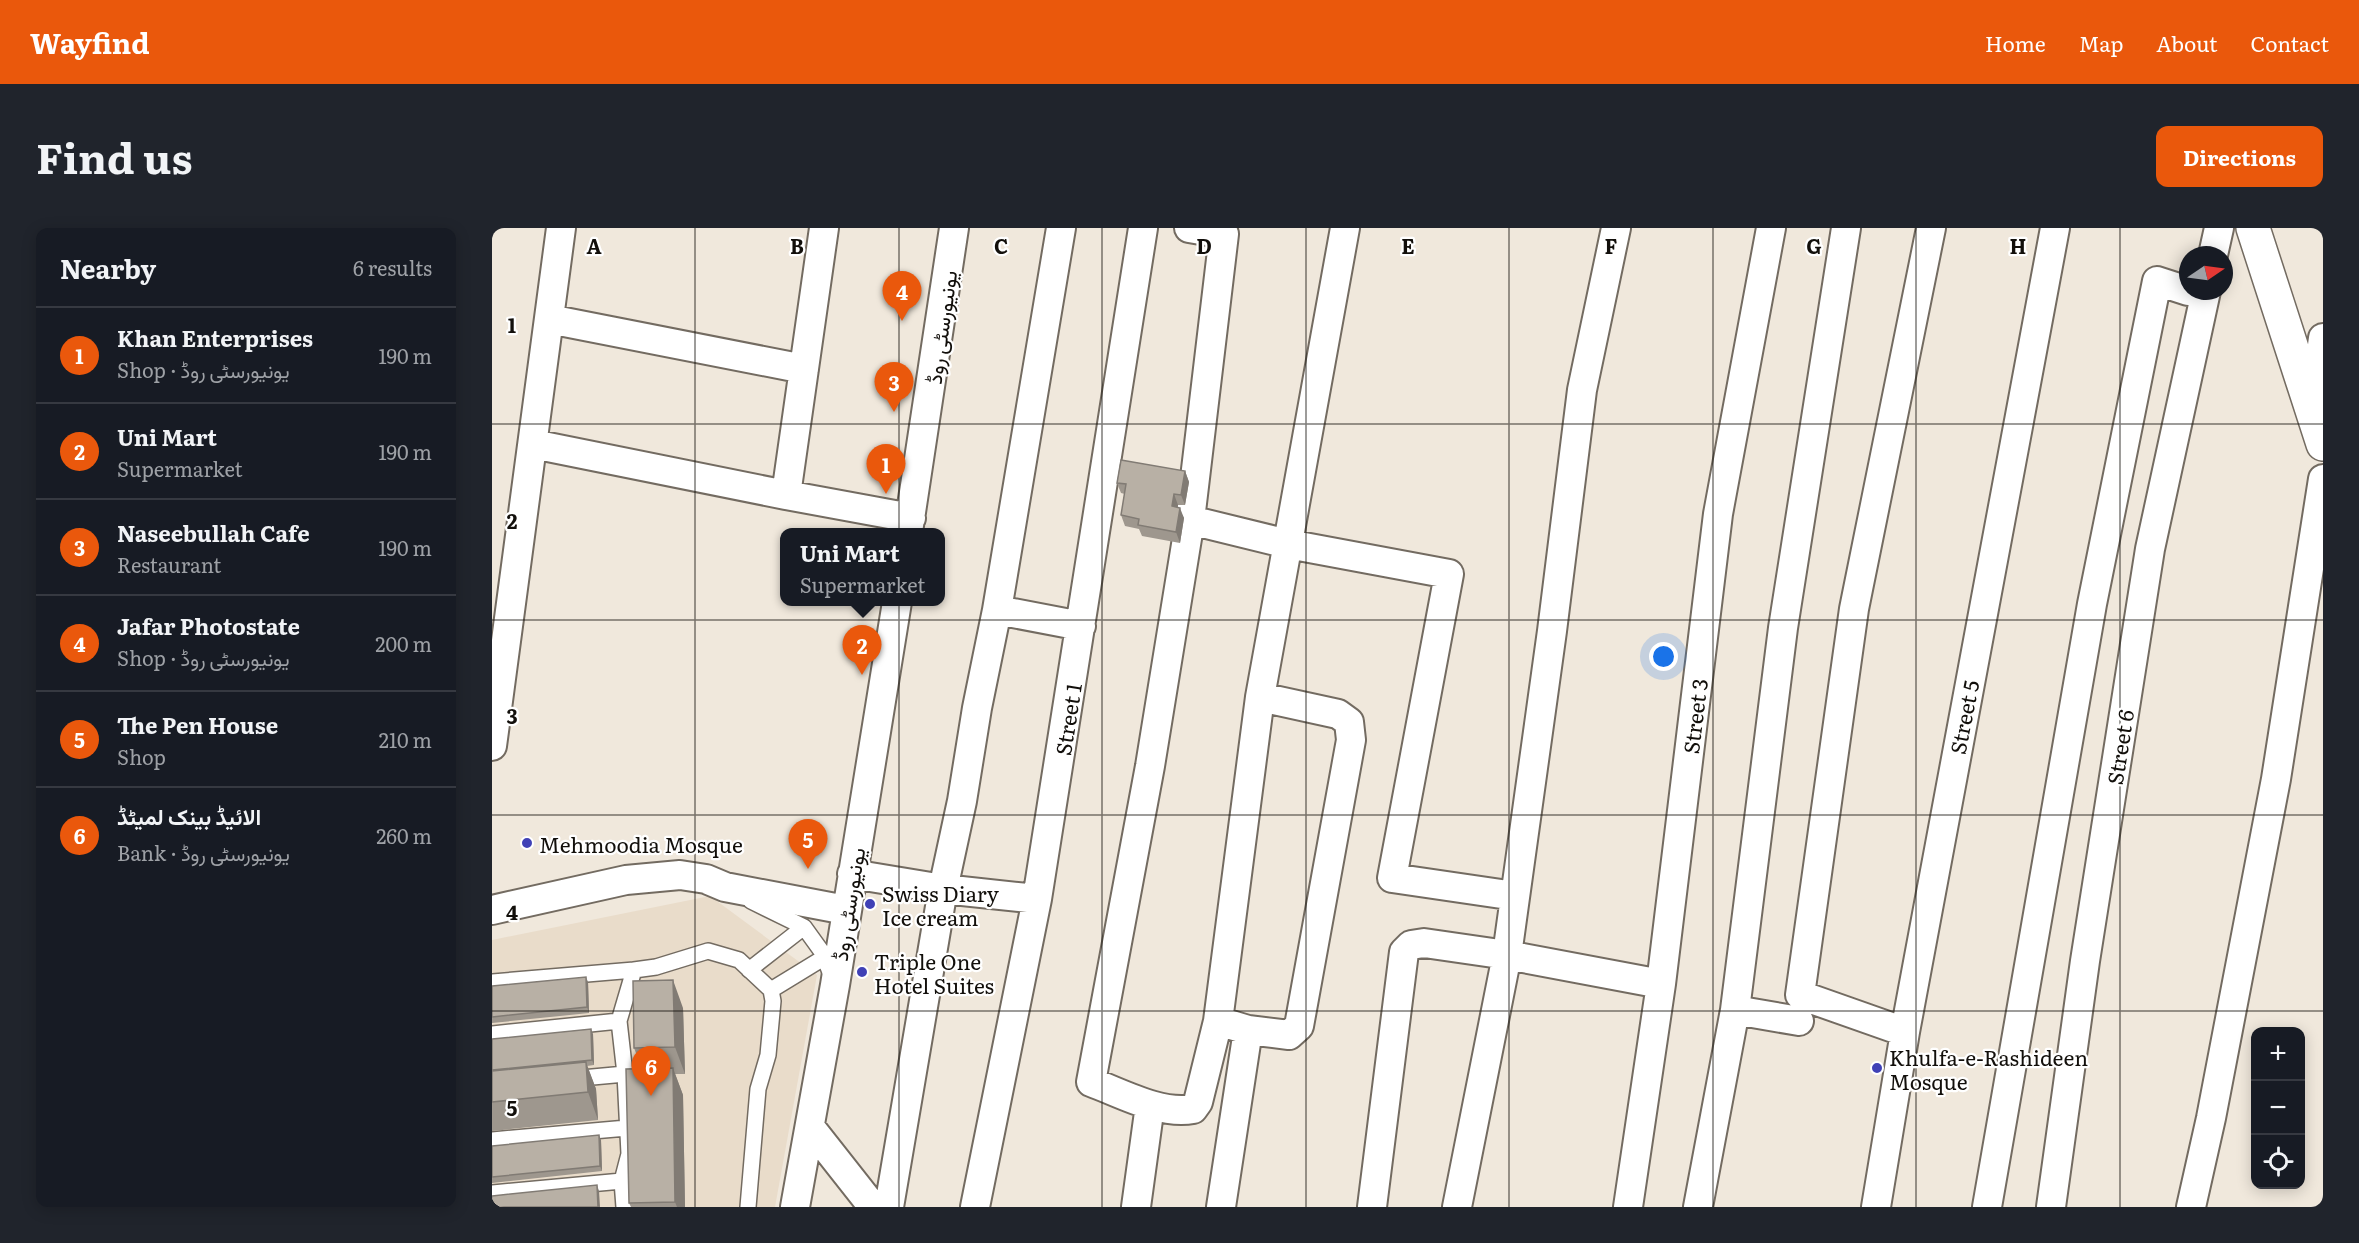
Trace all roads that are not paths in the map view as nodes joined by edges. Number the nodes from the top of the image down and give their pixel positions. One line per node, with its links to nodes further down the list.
1 (561, 228): 18 (street)
2 (824, 228): 20 (street)
3 (954, 228): 27 (street, یونیورسٹی روڈ)
4 (1061, 228): 30 (street)
5 (1143, 228): 31 (street, Street 1)
6 (1190, 228): 26 (street)
7 (1345, 228): 28 (street)
8 (1616, 228): 37 (street)
9 (1772, 228): 47 (street, Street 3)
10 (1846, 228): 50 (street)
11 (1931, 228): 55 (street)
12 (2055, 228): 55 (street, Street 5)
13 (2219, 228): 15 (street)
14 (2253, 228): 21 (street)
15 (2215, 246)
16 (2179, 287): 78 (street)
17 (2196, 300): 79 (street, Street 6)
18 (549, 319): 20 (street); 22 (street)
19 (2323, 338): 21 (street)
20 (804, 369): 25 (street)
21 (2313, 412): 23 (street)
22 (533, 444): 25 (street); 33 (street)
23 (2323, 444)
24 (2323, 479): 80 (street)
25 (786, 495): 27 (street)
26 (1190, 520): 28 (street); 59 (street)
27 (910, 525)
28 (1288, 544): 32 (street); 37 (street)
29 (896, 606): 34 (street, یونیورسٹی روڈ)
30 (997, 610): 31 (street); 36 (street)
31 (1081, 626): 38 (street, Street 1)
32 (1260, 697): 52 (street); 54 (street)
33 (492, 746)
34 (852, 874): 36 (street); 40 (street, یونیورسٹی روڈ)
35 (725, 887): 39 (street); 40 (street); 41 (lane)
36 (943, 889): 38 (street); 69 (street)
37 (1515, 896): 42 (street)
38 (1037, 899): 70 (street, Street 1)
39 (492, 910)
40 (846, 910): 48 (street, یونیورسٹی روڈ)
41 (804, 927): 43 (lane); 45 (lane)
42 (1507, 955): 47 (street); 73 (street); 74 (street)
43 (825, 957): 48 (lane); 49 (lane)
44 (634, 970): 45 (lane); 46 (lane); 51 (lane)
45 (749, 970): 49 (lane)
46 (492, 982)
47 (1661, 984): 75 (street, Street 3)
48 (835, 986): 60 (street, یونیورسٹی روڈ)
49 (771, 990): 66 (lane)
50 (1735, 1010): 53 (street); 76 (street)
51 (619, 1021): 56 (lane); 57 (lane)
52 (1218, 1021): 54 (street); 59 (street)
53 (1799, 1021)
54 (1248, 1030): 72 (street)
55 (1905, 1032): 77 (street, Street 5)
56 (492, 1034)
57 (625, 1074): 58 (lane); 61 (lane)
58 (559, 1080)
59 (1150, 1105): 71 (street)
60 (810, 1127): 67 (street, یونیورسٹی روڈ); 68 (street)
61 (627, 1128): 62 (lane); 63 (lane)
62 (492, 1140)
63 (622, 1181): 64 (lane); 65 (lane)
64 (492, 1193)
65 (624, 1207)
66 (748, 1207)
67 (795, 1207)
68 (873, 1207)
69 (889, 1207)
70 (975, 1207)
71 (1136, 1207)
72 (1221, 1207)
73 (1372, 1207)
74 (1457, 1207)
75 (1629, 1207)
76 (1698, 1207)
77 (1876, 1207)
78 (1987, 1207)
79 (2051, 1207)
80 (2191, 1207)

